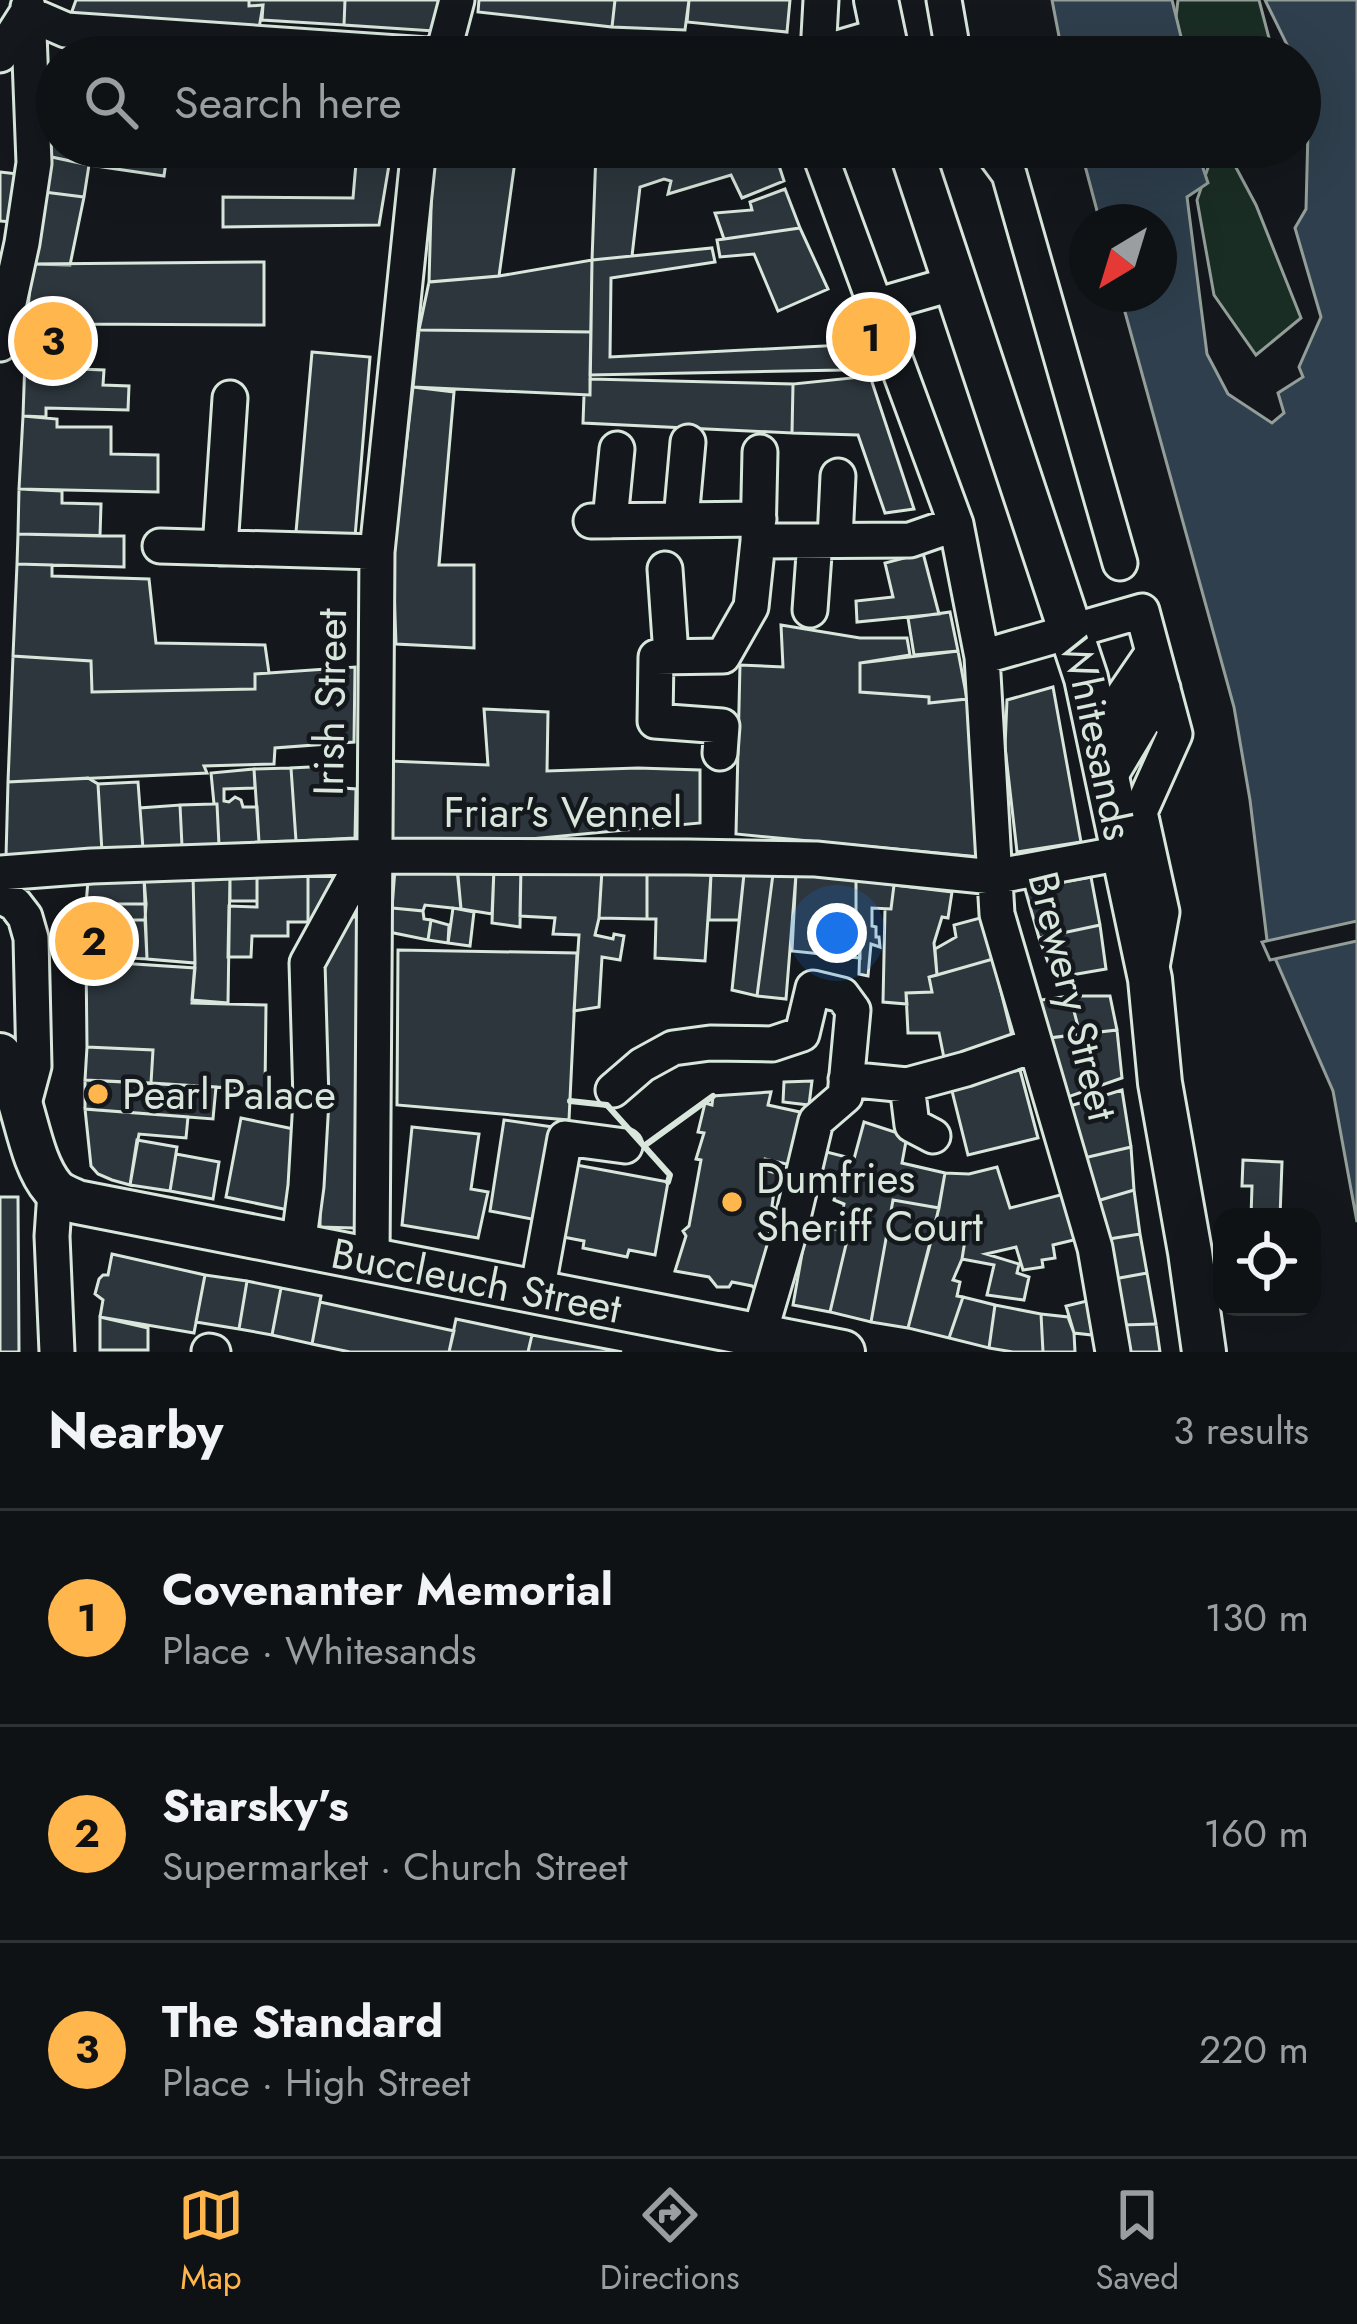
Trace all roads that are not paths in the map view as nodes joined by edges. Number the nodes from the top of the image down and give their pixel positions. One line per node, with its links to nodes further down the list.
1 (457, 0): 6 (street)
2 (820, 0): 7 (street)
3 (944, 0): 8 (street)
4 (29, 6): 5 (street); 9 (street); 16 (street)
5 (153, 36)
6 (447, 36)
7 (815, 36)
8 (950, 36)
9 (0, 56)
10 (417, 168): 28 (street, Irish Street)
11 (825, 168): 15 (street, Brewery Street)
12 (917, 168): 14 (main road, Whitesands)
13 (1004, 168): 29 (street)
14 (955, 283): 15 (street); 33 (main road, Whitesands)
15 (875, 307): 23 (street, Brewery Street)
16 (0, 344)
17 (230, 398): 27 (street)
18 (688, 442): 22 (street)
19 (617, 449): 22 (street)
20 (760, 452): 24 (street)
21 (838, 476): 25 (street)
22 (680, 520): 24 (street)
23 (956, 524): 25 (street); 36 (street, Brewery Street)
24 (758, 530): 25 (street); 35 (street)
25 (825, 541): 31 (street)
26 (160, 546): 27 (street)
27 (220, 548): 28 (street)
28 (377, 552): 44 (street, Irish Street)
29 (1120, 563)
30 (665, 569): 35 (street)
31 (810, 610)
32 (1142, 611): 33 (street); 34 (street); 39 (street)
33 (1072, 631): 36 (street); 38 (main road, Whitesands)
34 (1153, 652): 37 (street); 38 (street)
35 (671, 655): 40 (street)
36 (982, 657): 46 (street, Brewery Street)
37 (1163, 688): 39 (street); 41 (street)
38 (1099, 730): 41 (main road, Whitesands)
39 (1175, 734): 42 (street)
40 (720, 753)
41 (1109, 778): 43 (main road, Whitesands)
42 (1140, 812): 43 (street); 48 (street)
43 (1122, 853): 46 (street, Friar's Vennel); 48 (main road, Whitesands)
44 (374, 856): 45 (street, Friar's Vennel); 46 (street, Friar's Vennel); 58 (street); 59 (street, Irish Street)
45 (0, 873)
46 (993, 878): 49 (street, Brewery Street)
47 (0, 896): 54 (street)
48 (1150, 980): 65 (main road, Whitesands)
49 (1035, 1045): 52 (street); 64 (street, Brewery Street)
50 (0, 1055): 54 (main road)
51 (846, 1079): 52 (street); 53 (street); 61 (street)
52 (907, 1085): 55 (street)
53 (613, 1090)
54 (23, 1107): 57 (main road)
55 (933, 1136)
56 (625, 1146): 60 (street)
57 (55, 1192): 58 (main road, Buccleuch Street); 62 (street)
58 (298, 1246): 59 (main road, Buccleuch Street)
59 (372, 1260): 60 (main road, Buccleuch Street)
60 (537, 1292): 61 (main road, Buccleuch Street)
61 (759, 1336): 63 (main road, Buccleuch Street)
62 (58, 1352)
63 (843, 1352)
64 (1113, 1352)
65 (1204, 1352)

